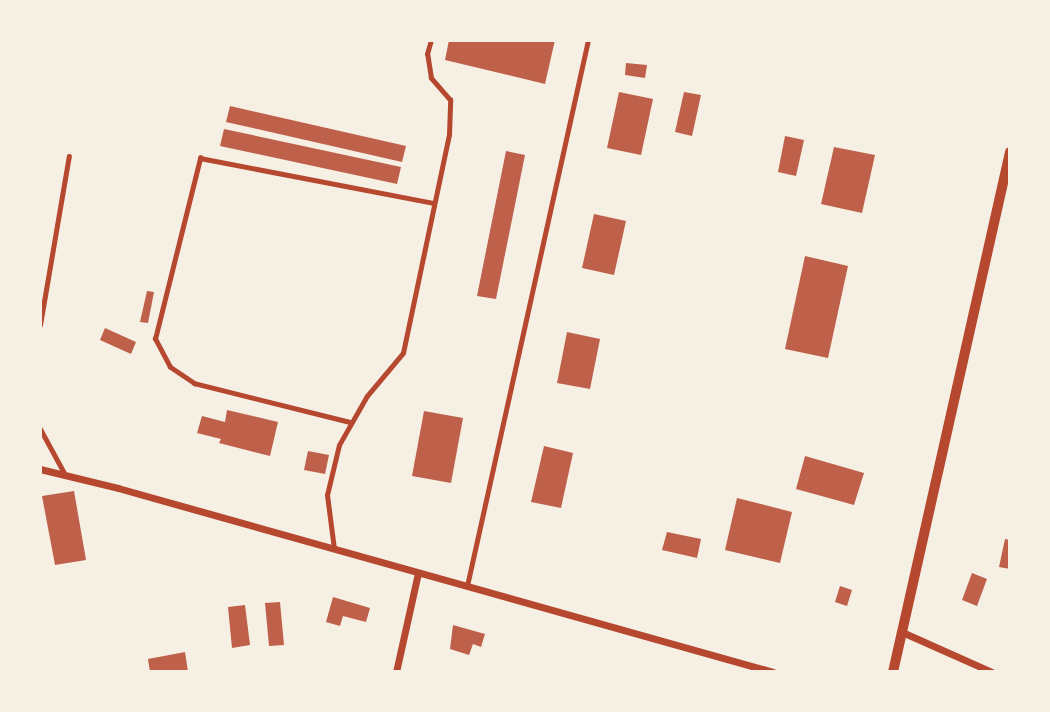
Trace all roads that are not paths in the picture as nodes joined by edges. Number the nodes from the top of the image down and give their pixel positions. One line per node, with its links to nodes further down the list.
1 (431, 40): 5 (lane)
2 (588, 40): 13 (lane)
3 (1010, 152): 14 (main road)
4 (69, 156): 6 (lane)
5 (433, 203): 7 (lane); 7 (lane)
6 (40, 325)
7 (352, 423): 11 (lane)
8 (40, 428): 10 (lane)
9 (40, 469): 10 (street)
10 (65, 475): 11 (street)
11 (334, 550): 12 (street)
12 (418, 573): 13 (street); 15 (street)
13 (467, 587): 16 (street)
14 (902, 632): 17 (main road); 18 (street)
15 (396, 672)
16 (773, 672)
17 (893, 672)
18 (992, 672)

